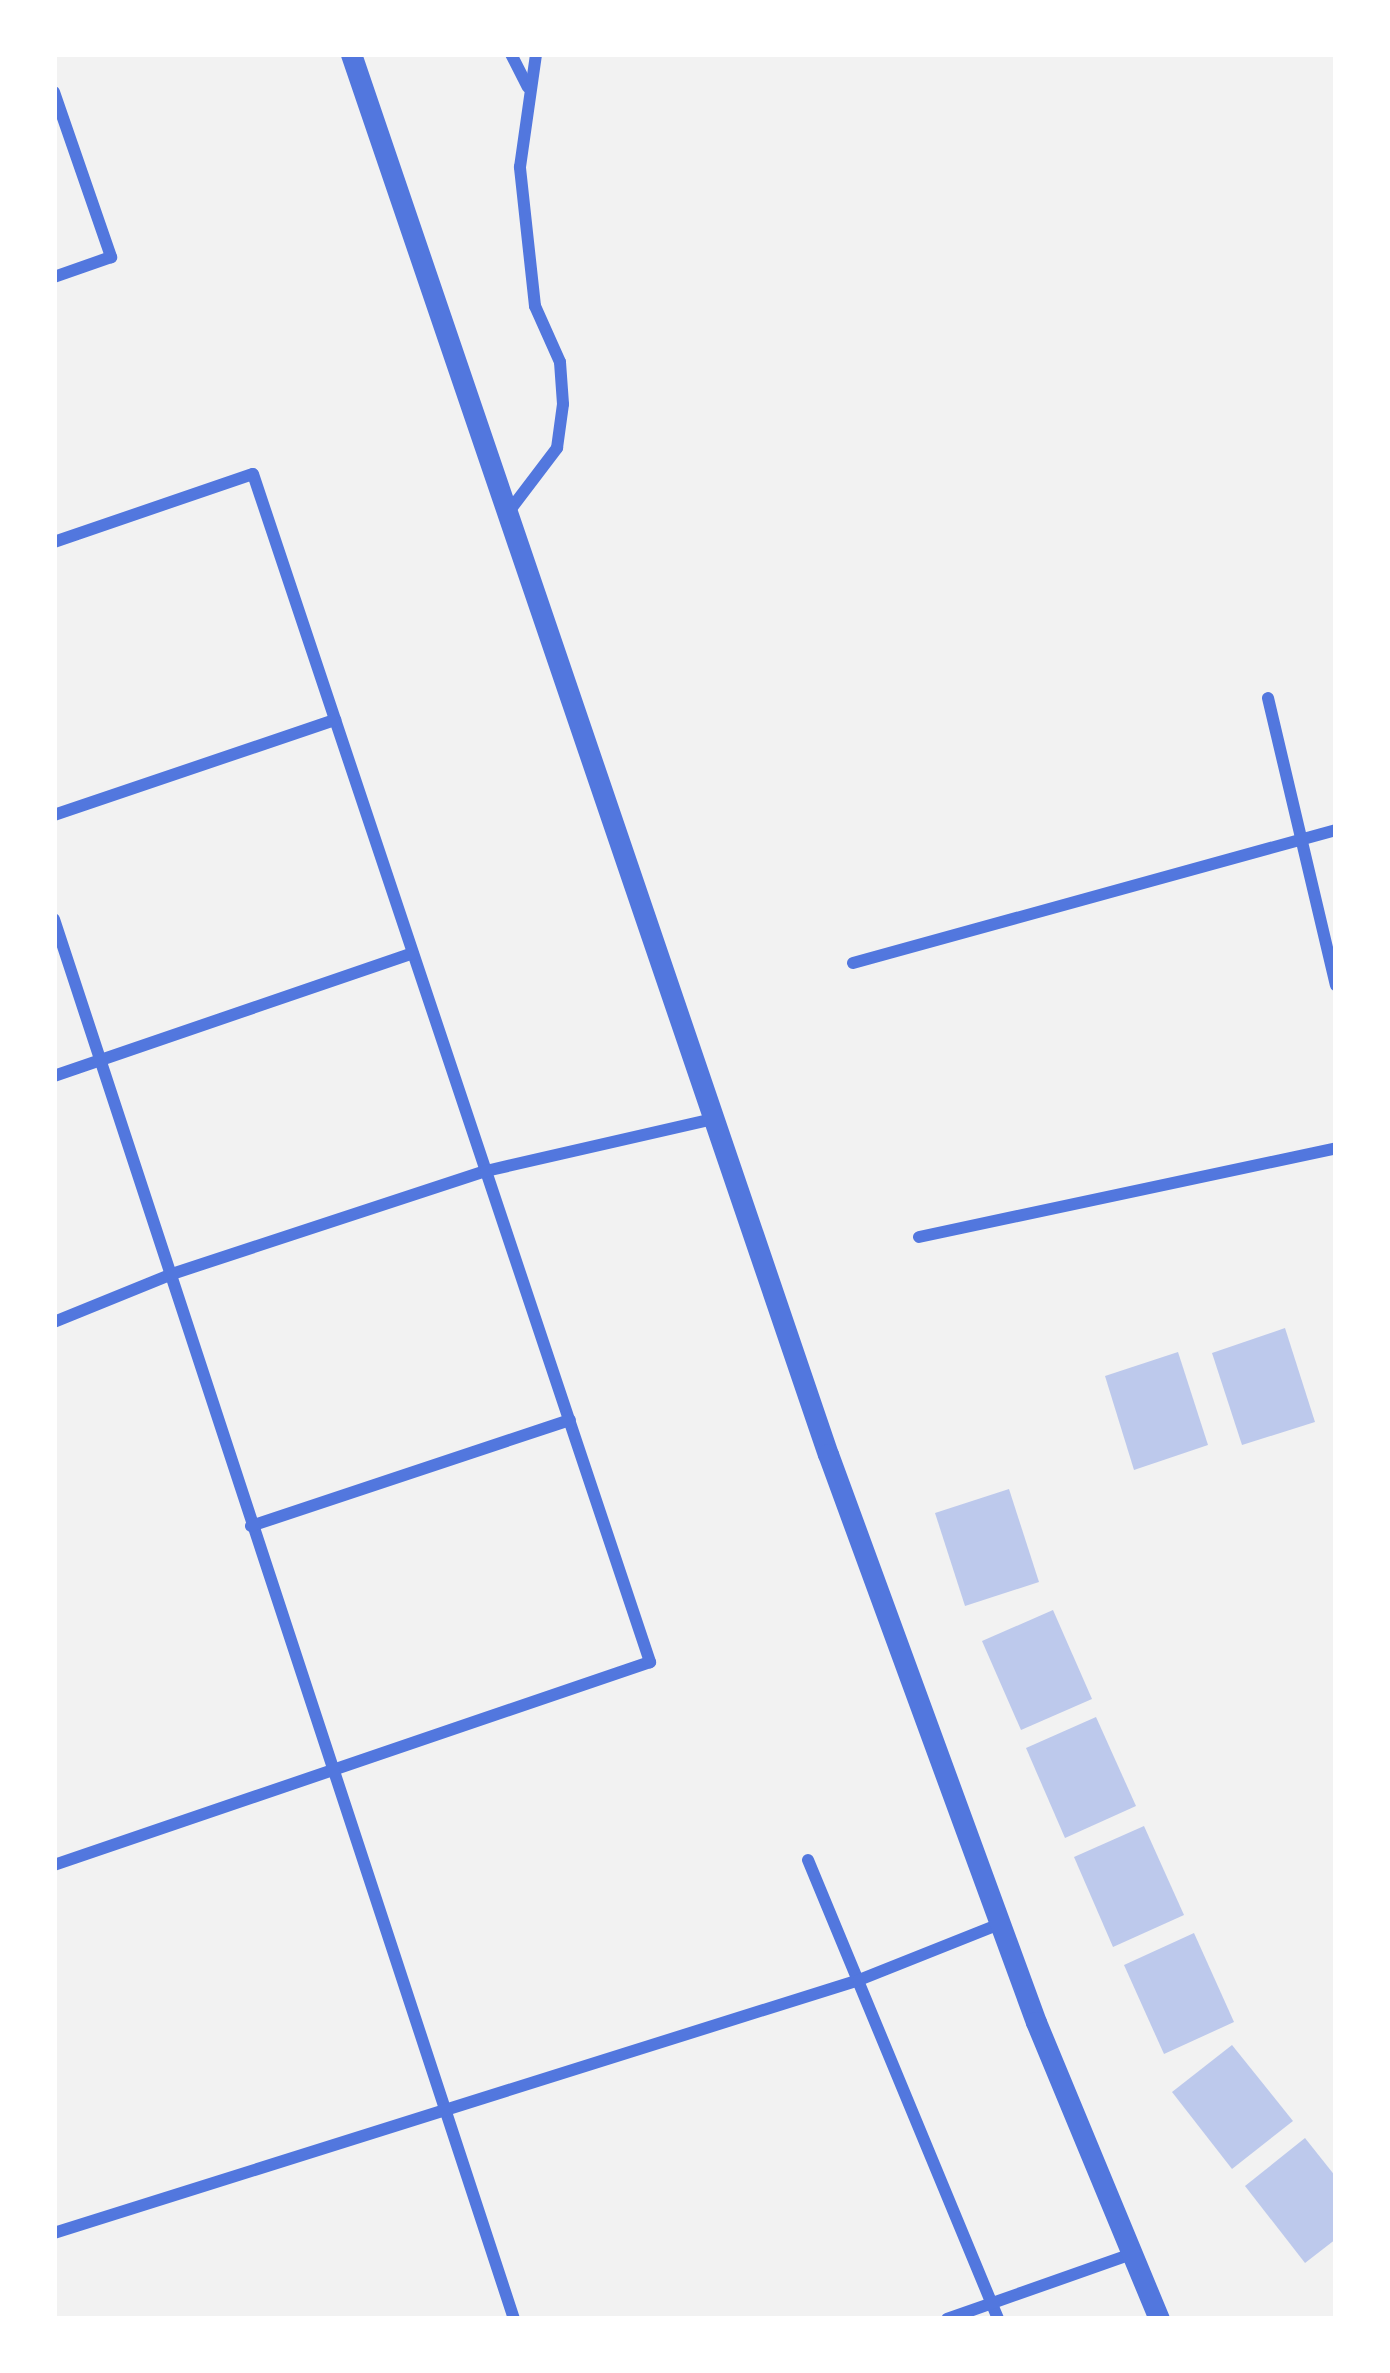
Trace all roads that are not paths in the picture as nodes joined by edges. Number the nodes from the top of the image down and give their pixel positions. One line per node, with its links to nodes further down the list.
1 (351, 54): 7 (street)
2 (511, 54): 4 (street)
3 (536, 54): 4 (street)
4 (529, 88): 7 (street)
5 (54, 92): 6 (street)
6 (54, 277)
7 (510, 509): 20 (street)
8 (54, 542): 10 (street)
9 (1268, 698): 13 (street)
10 (335, 720): 11 (street); 15 (street)
11 (54, 815)
12 (1336, 830): 13 (street)
13 (1302, 840): 16 (street); 17 (street)
14 (54, 919): 18 (street)
15 (413, 953): 18 (street); 22 (street)
16 (853, 963)
17 (1336, 985)
18 (104, 1059): 19 (street); 24 (street)
19 (54, 1076)
20 (718, 1118): 22 (street); 31 (street)
21 (1336, 1148): 23 (street)
22 (486, 1171): 24 (street); 26 (street)
23 (919, 1238)
24 (172, 1274): 25 (street); 27 (street)
25 (54, 1322)
26 (570, 1420): 27 (street); 28 (street)
27 (251, 1526): 28 (street)
28 (330, 1776): 30 (street); 33 (street)
29 (808, 1860): 32 (street)
30 (54, 1865)
31 (1000, 1924): 32 (street); 35 (street)
32 (859, 1980): 33 (street); 36 (street)
33 (442, 2106): 34 (street); 37 (street)
34 (54, 2233)
35 (1132, 2254): 36 (street); 40 (street)
36 (992, 2303): 38 (street); 39 (street)
37 (514, 2319)
38 (947, 2319)
39 (998, 2319)
40 (1159, 2319)

